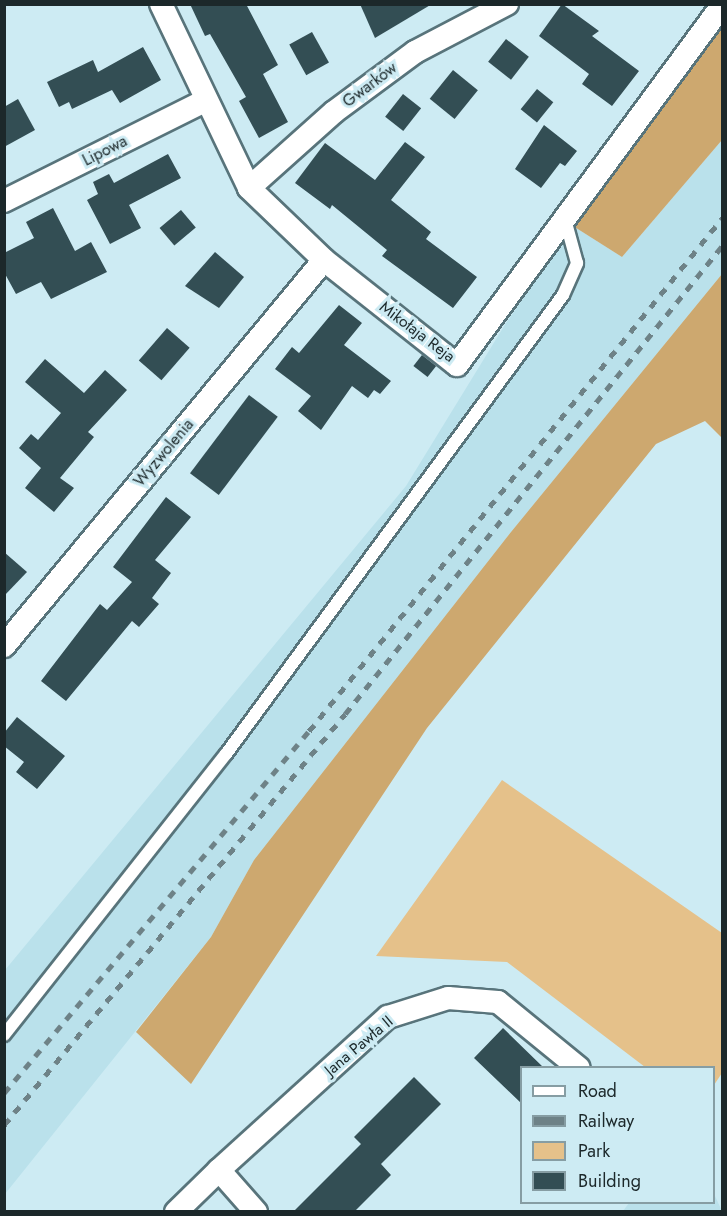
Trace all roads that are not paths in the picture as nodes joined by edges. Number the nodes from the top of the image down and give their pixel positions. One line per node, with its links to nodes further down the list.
1 (161, 4): 4 (street, Mikołaja Reja)
2 (723, 5): 7 (street, Mikołaja Reja)
3 (500, 6): 5 (street, Gwarków)
4 (205, 101): 5 (street, Mikołaja Reja); 6 (street, Lipowa)
5 (249, 188): 8 (street, Mikołaja Reja)
6 (4, 201)
7 (565, 219): 8 (street, Mikołaja Reja); 10 (lane)
8 (324, 260): 9 (street, Wyzwolenia)
9 (4, 646)
10 (4, 1035)
11 (577, 1066): 12 (street, Jana Pawła II)
12 (219, 1170): 13 (street, Jana Pawła II); 14 (street)
13 (176, 1212)
14 (256, 1212)

